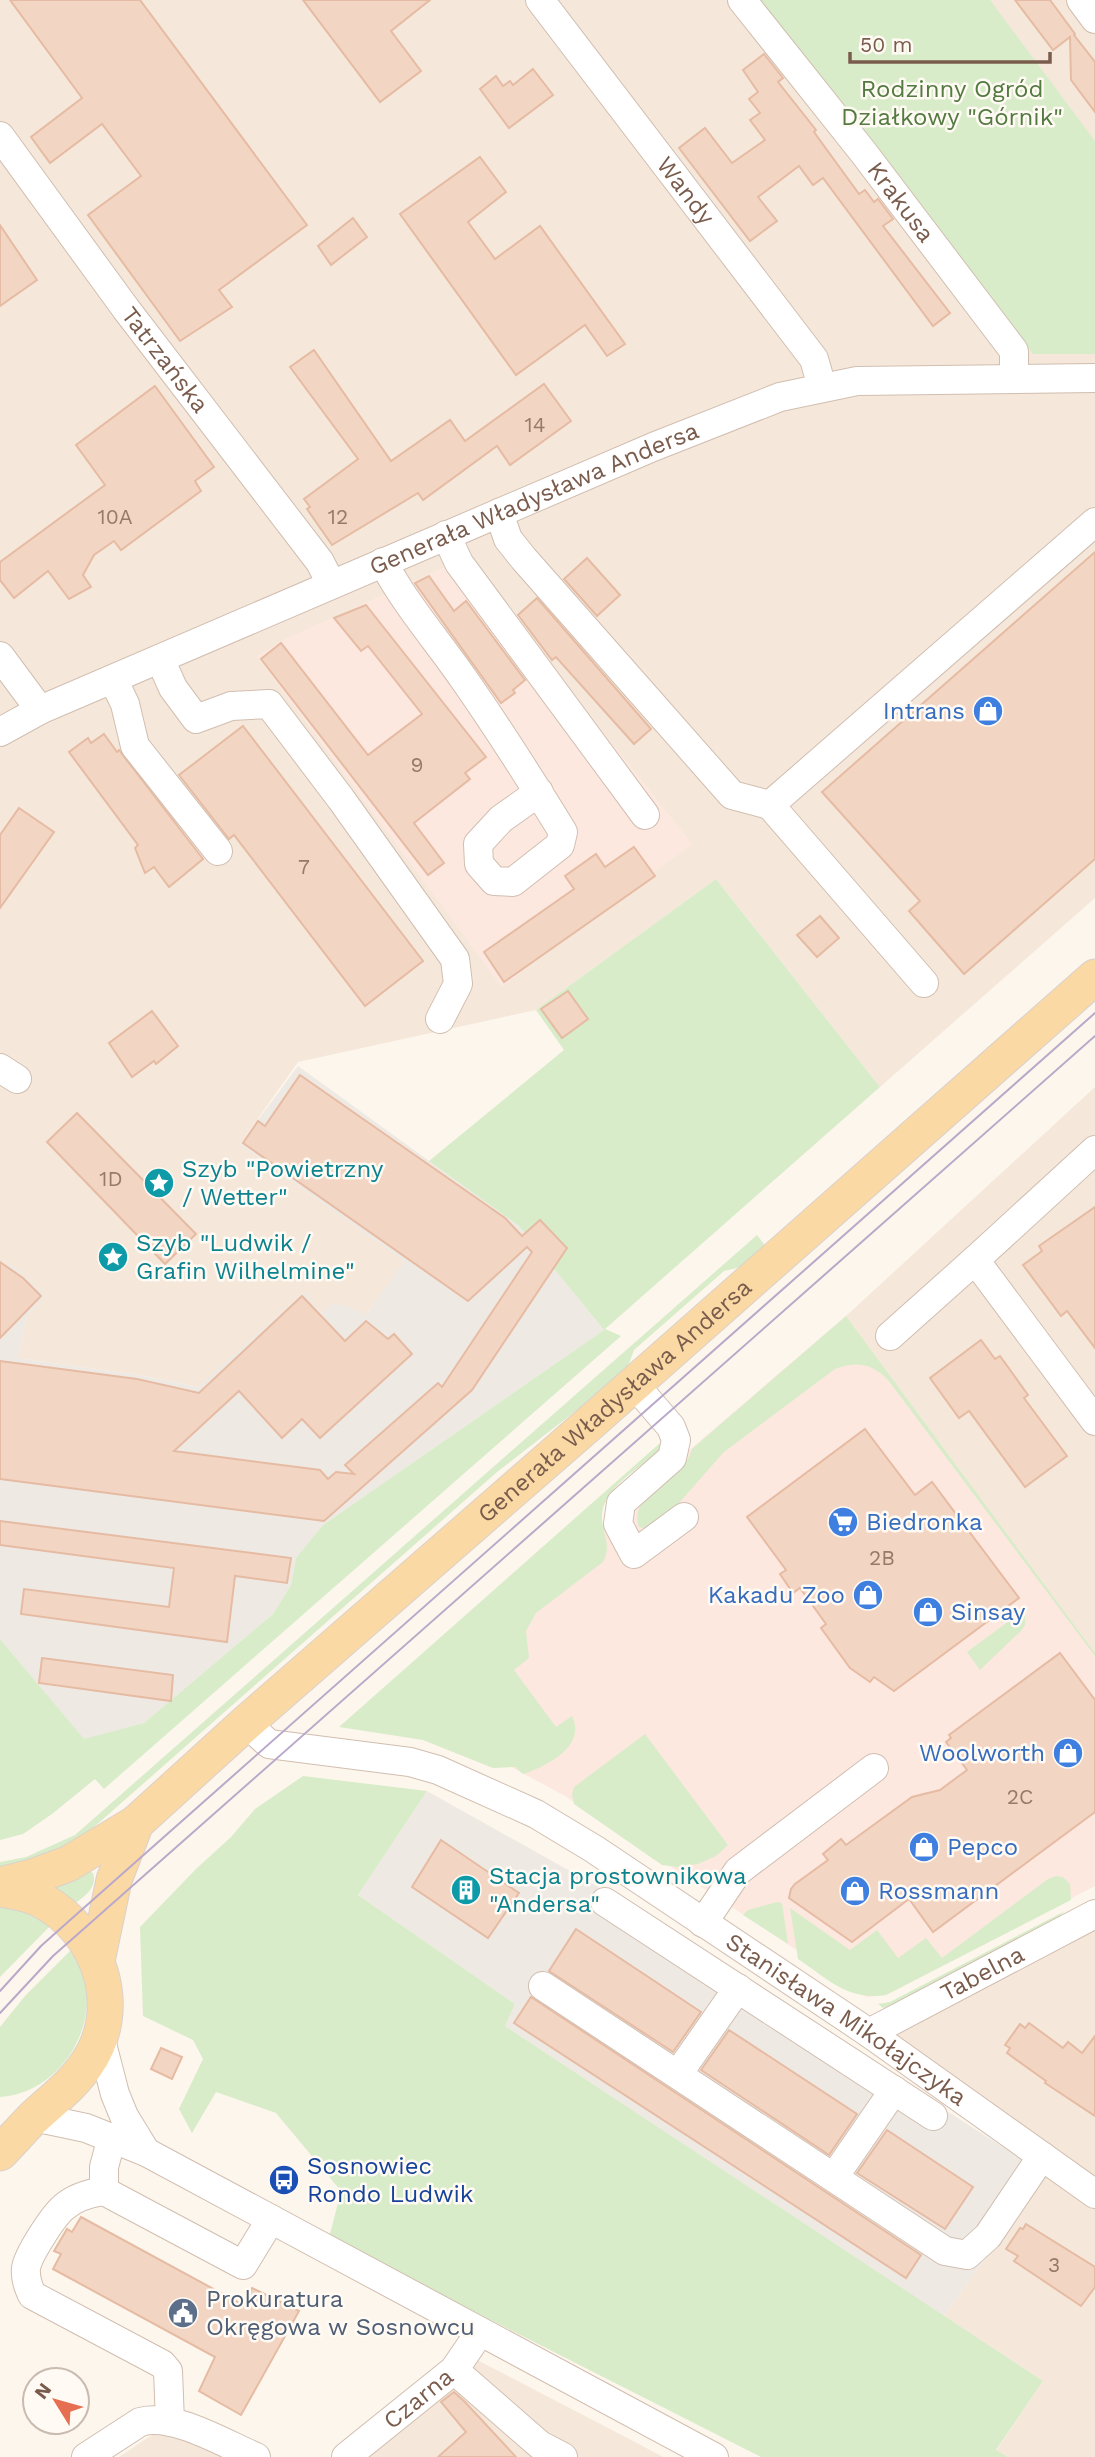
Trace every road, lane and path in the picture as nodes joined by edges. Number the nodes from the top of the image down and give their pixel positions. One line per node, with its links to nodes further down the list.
1 (540, 0): 8 (street, Wandy)
2 (742, 0): 7 (street, Krakusa)
3 (1081, 0): 4 (street)
4 (1095, 19)
5 (0, 136): 13 (street, Tatrzańska)
6 (1095, 378): 7 (street, Generała Władysława Andersa)
7 (1014, 379): 8 (street, Generała Władysława Andersa)
8 (822, 387): 9 (street, Generała Władysława Andersa)
9 (499, 513): 11 (street, Generała Władysława Andersa); 20 (street)
10 (1095, 522): 20 (street)
11 (446, 535): 12 (street, Generała Władysława Andersa); 21 (street)
12 (383, 562): 13 (street, Generała Władysława Andersa); 19 (street)
13 (331, 584): 15 (street, Generała Władysława Andersa)
14 (0, 656): 17 (street)
15 (160, 659): 16 (street, Generała Władysława Andersa); 25 (street)
16 (113, 679): 17 (street, Generała Władysława Andersa); 22 (street)
17 (40, 710): 18 (street, Generała Władysława Andersa)
18 (0, 732)
19 (539, 792)
20 (770, 805): 24 (street)
21 (645, 815)
22 (218, 851)
23 (1095, 977): 29 (main road, Generała Władysława Andersa)
24 (924, 983)
25 (440, 1019)
26 (1095, 1150): 27 (street)
27 (975, 1260): 28 (street); 30 (street)
28 (890, 1336)
29 (634, 1384): 31 (street); 32 (main road, Generała Władysława Andersa)
30 (1095, 1421)
31 (684, 1517)
32 (246, 1723): 34 (main road, Generała Władysława Andersa); 36 (street, Stanisława Mikołajczyka)
33 (874, 1768): 39 (street)
34 (136, 1823): 35 (main road, Generała Władysława Andersa); 41 (main road, Generała Władysława Andersa)
35 (0, 1887): 41 (main road)
36 (661, 1894): 39 (street, Stanisława Mikołajczyka); 40 (street)
37 (605, 1902): 40 (street)
38 (1095, 1914): 45 (street, Tabelna)
39 (703, 1923): 42 (street, Stanisława Mikołajczyka)
40 (640, 1925): 44 (street)
41 (97, 1961): 46 (main road)
42 (775, 1972): 44 (street); 45 (street, Stanisława Mikołajczyka)
43 (543, 1986): 47 (street)
44 (747, 1994): 47 (street); 48 (street)
45 (869, 2033): 54 (street, Stanisława Mikołajczyka)
46 (100, 2036): 50 (main road); 52 (street)
47 (678, 2074): 55 (street)
48 (894, 2090): 49 (street); 55 (street)
49 (933, 2116)
50 (17, 2117): 51 (street); 53 (main road)
51 (112, 2137): 52 (street); 56 (street)
52 (146, 2152): 58 (street)
53 (0, 2153)
54 (1042, 2156): 55 (street); 57 (street, Stanisława Mikołajczyka)
55 (834, 2177)
56 (104, 2191): 58 (street); 61 (street)
57 (1095, 2194)
58 (271, 2219): 59 (street)
59 (480, 2332): 60 (street, Czarna); 66 (street)
60 (454, 2370): 64 (street, Czarna); 65 (street)
61 (170, 2422): 62 (street); 63 (street)
62 (86, 2457)
63 (256, 2457)
64 (346, 2457)
65 (564, 2457)
66 (714, 2457)

